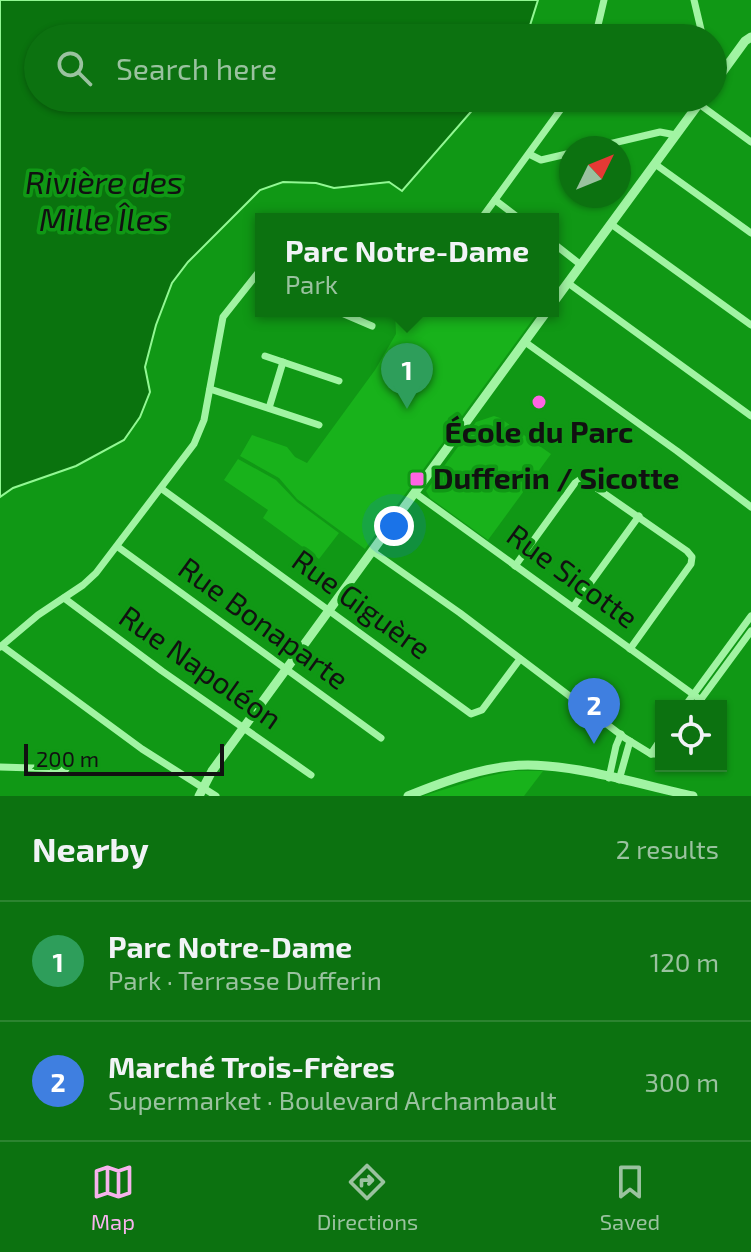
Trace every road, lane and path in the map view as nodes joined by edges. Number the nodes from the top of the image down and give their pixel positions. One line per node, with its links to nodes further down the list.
1 (604, 0): 3 (street)
2 (694, 0): 4 (street)
3 (598, 24)
4 (700, 24)
5 (751, 37): 6 (street)
6 (727, 60)
7 (559, 112): 13 (street)
8 (693, 112): 10 (street)
9 (714, 112): 12 (street)
10 (676, 135): 11 (street); 15 (street)
11 (631, 139)
12 (751, 142)
13 (529, 154): 14 (street); 16 (street)
14 (559, 156)
15 (655, 164): 19 (street); 20 (street)
16 (495, 200): 17 (street); 18 (street)
17 (485, 213)
18 (512, 213)
19 (611, 224): 22 (street); 28 (street)
20 (751, 233)
21 (559, 248): 22 (street)
22 (581, 265): 24 (street)
23 (255, 278): 34 (street)
24 (568, 283): 25 (street); 36 (street)
25 (559, 295)
26 (351, 317): 29 (street)
27 (543, 317): 30 (street)
28 (751, 325)
29 (372, 326)
30 (525, 342): 39 (street); 40 (street)
31 (265, 356): 32 (street)
32 (283, 362): 33 (street); 35 (street)
33 (339, 381)
34 (210, 389): 35 (street); 38 (street)
35 (269, 408): 37 (street)
36 (751, 416)
37 (319, 425)
38 (162, 489): 42 (street); 47 (street, Rue Giguère)
39 (415, 493): 43 (street); 44 (street, Rue Sicotte)
40 (751, 507)
41 (639, 516): 44 (street); 46 (street); 51 (street)
42 (118, 547): 45 (street); 53 (street, Rue Bonaparte)
43 (372, 551): 47 (street); 52 (street)
44 (515, 566): 46 (street, Rue Sicotte)
45 (64, 598): 50 (street); 55 (street, Rue Napoléon)
46 (573, 607): 51 (street, Rue Sicotte)
47 (328, 612): 52 (street, Rue Giguère); 53 (street)
48 (751, 616): 54 (street)
49 (751, 631): 54 (street)
50 (1, 646): 66 (street)
51 (630, 649): 54 (street, Rue Sicotte)
52 (520, 659): 56 (street)
53 (285, 671): 55 (street); 57 (street, Rue Bonaparte)
54 (697, 700)
55 (243, 729): 64 (street, Rue Napoléon); 66 (street)
56 (621, 734): 58 (street); 65 (street)
57 (381, 738)
58 (630, 741): 60 (street); 65 (street)
59 (655, 748): 60 (street)
60 (651, 754): 61 (street)
61 (655, 754)
62 (0, 767): 63 (street)
63 (66, 769)
64 (311, 775)
65 (614, 779): 68 (street); 69 (street)
66 (201, 791): 67 (street)
67 (216, 796)
68 (408, 796)
69 (693, 796)

